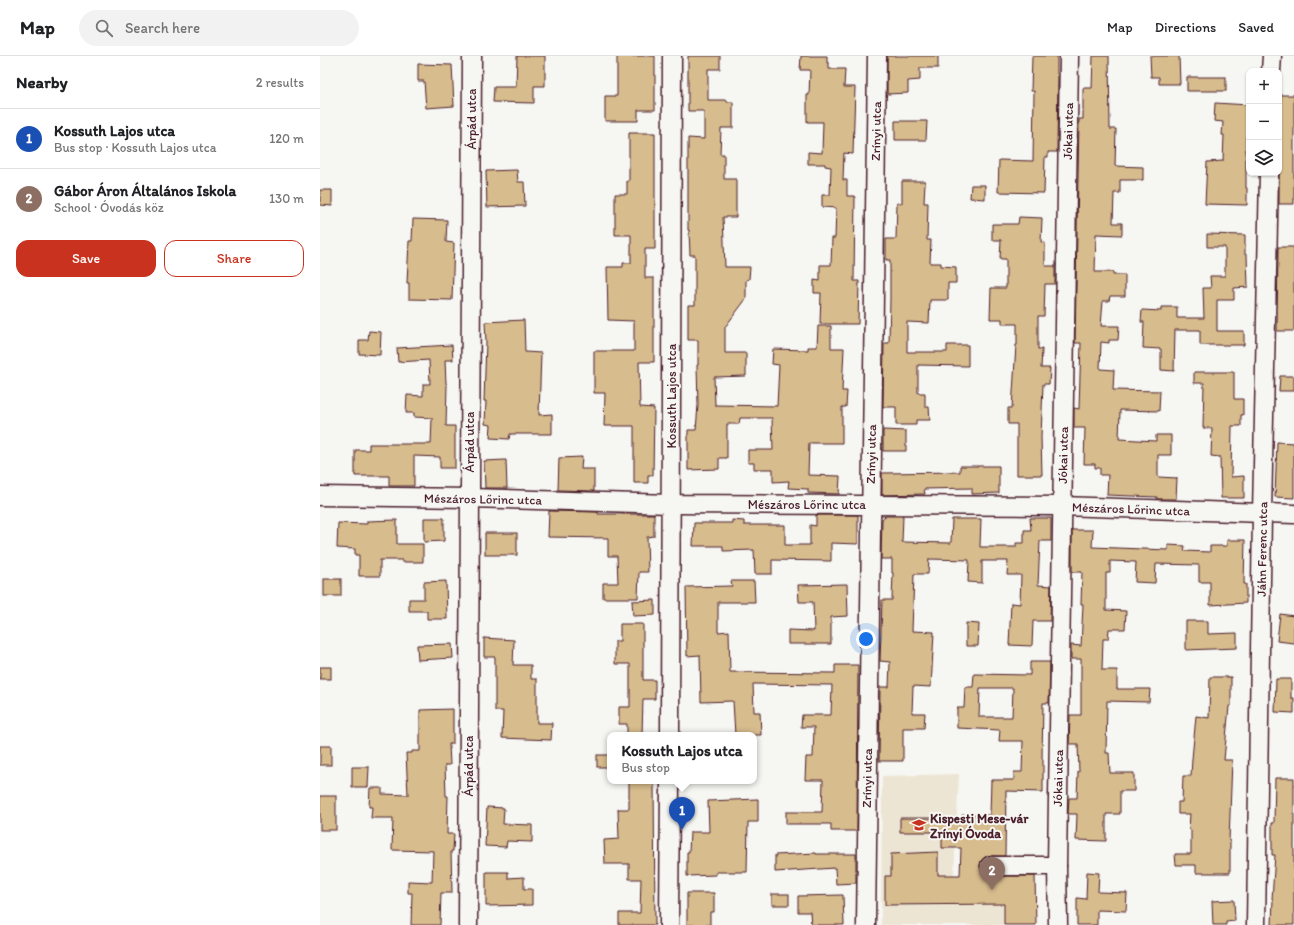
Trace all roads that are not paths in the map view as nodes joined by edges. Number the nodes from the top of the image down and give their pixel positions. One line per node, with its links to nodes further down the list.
1 (472, 56): 9 (street, Árpád utca)
2 (672, 56): 10 (street, Kossuth Lajos utca)
3 (877, 56): 11 (street, Zrínyi utca)
4 (1069, 56): 12 (street, Jókai utca)
5 (1272, 56): 6 (street)
6 (1271, 68)
7 (1269, 176): 13 (street, Jáhn Ferenc utca)
8 (320, 496): 9 (street, Mészáros Lőrinc utca)
9 (469, 498): 10 (street, Mészáros Lőrinc utca); 19 (street, Árpád utca)
10 (671, 504): 11 (street, Mészáros Lőrinc utca); 15 (street, Kossuth Lajos utca)
11 (870, 504): 12 (street, Mészáros Lőrinc utca); 21 (street, Zrínyi utca)
12 (1062, 506): 13 (street, Mészáros Lőrinc utca); 18 (street, Jókai utca)
13 (1262, 514): 14 (street, Mészáros Lőrinc utca); 23 (street, Jáhn Ferenc utca)
14 (1294, 514)
15 (670, 732)
16 (670, 784): 20 (street)
17 (990, 866): 18 (street)
18 (1057, 866): 22 (street, Jókai utca)
19 (468, 925)
20 (669, 925)
21 (866, 925)
22 (1058, 925)
23 (1256, 925)

